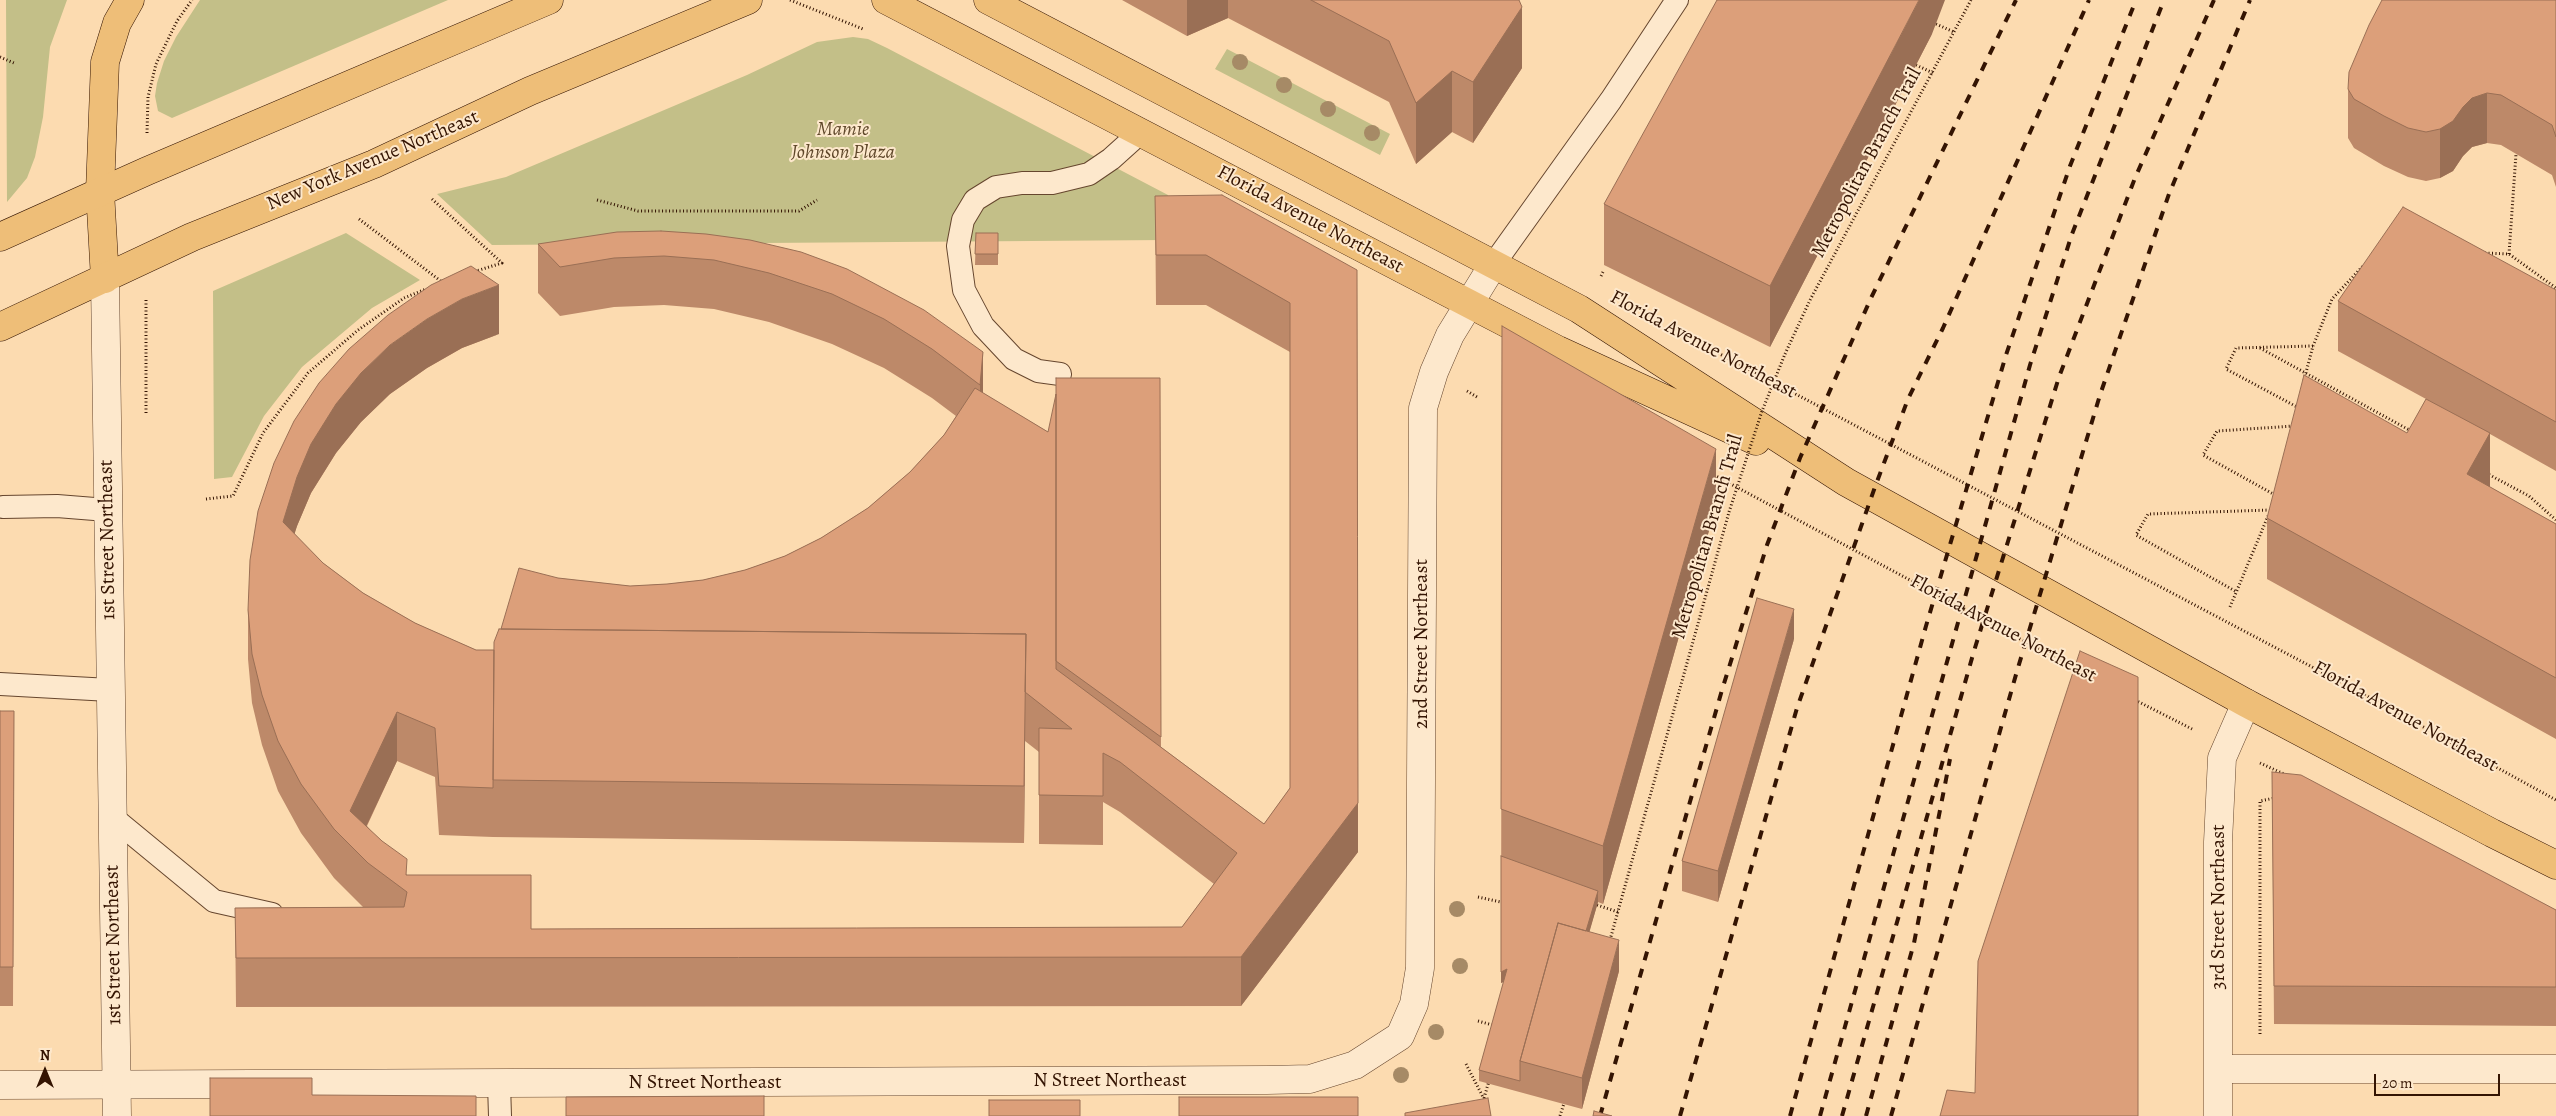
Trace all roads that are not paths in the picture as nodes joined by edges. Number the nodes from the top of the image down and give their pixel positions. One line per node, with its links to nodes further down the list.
1 (130, 0): 8 (main road, 1st Street Northeast)
2 (549, 0): 8 (main road)
3 (748, 0): 11 (main road, New York Avenue Northeast)
4 (886, 0): 7 (main road, Florida Avenue Northeast)
5 (988, 0): 10 (main road, Florida Avenue Northeast)
6 (1676, 0): 10 (lane)
7 (1141, 132): 12 (main road, Florida Avenue Northeast); 14 (lane)
8 (100, 192): 9 (main road); 11 (main road, 1st Street Northeast)
9 (0, 237)
10 (1493, 265): 12 (street, 2nd Street Northeast); 15 (main road, Florida Avenue Northeast)
11 (105, 279): 13 (main road, New York Avenue Northeast); 17 (street, 1st Street Northeast)
12 (1470, 303): 15 (main road, Florida Avenue Northeast); 24 (street, 2nd Street Northeast)
13 (0, 327)
14 (1060, 374)
15 (1846, 482): 20 (main road, Florida Avenue Northeast)
16 (1, 507): 17 (lane)
17 (107, 510): 19 (street, 1st Street Northeast)
18 (0, 684): 19 (lane)
19 (110, 690): 21 (street, 1st Street Northeast)
20 (2246, 703): 22 (main road, Florida Avenue Northeast); 26 (street, 3rd Street Northeast)
21 (112, 817): 23 (lane); 29 (street, 1st Street Northeast)
22 (2556, 864)
23 (295, 918)
24 (1400, 1036): 27 (street, N Street Northeast)
25 (2556, 1068): 26 (street)
26 (2218, 1069): 32 (street, 3rd Street Northeast)
27 (499, 1084): 29 (street, N Street Northeast); 31 (lane)
28 (0, 1085): 29 (street, N Street Northeast)
29 (117, 1085): 30 (street, 1st Street Northeast)
30 (117, 1116)
31 (500, 1116)
32 (2218, 1116)

